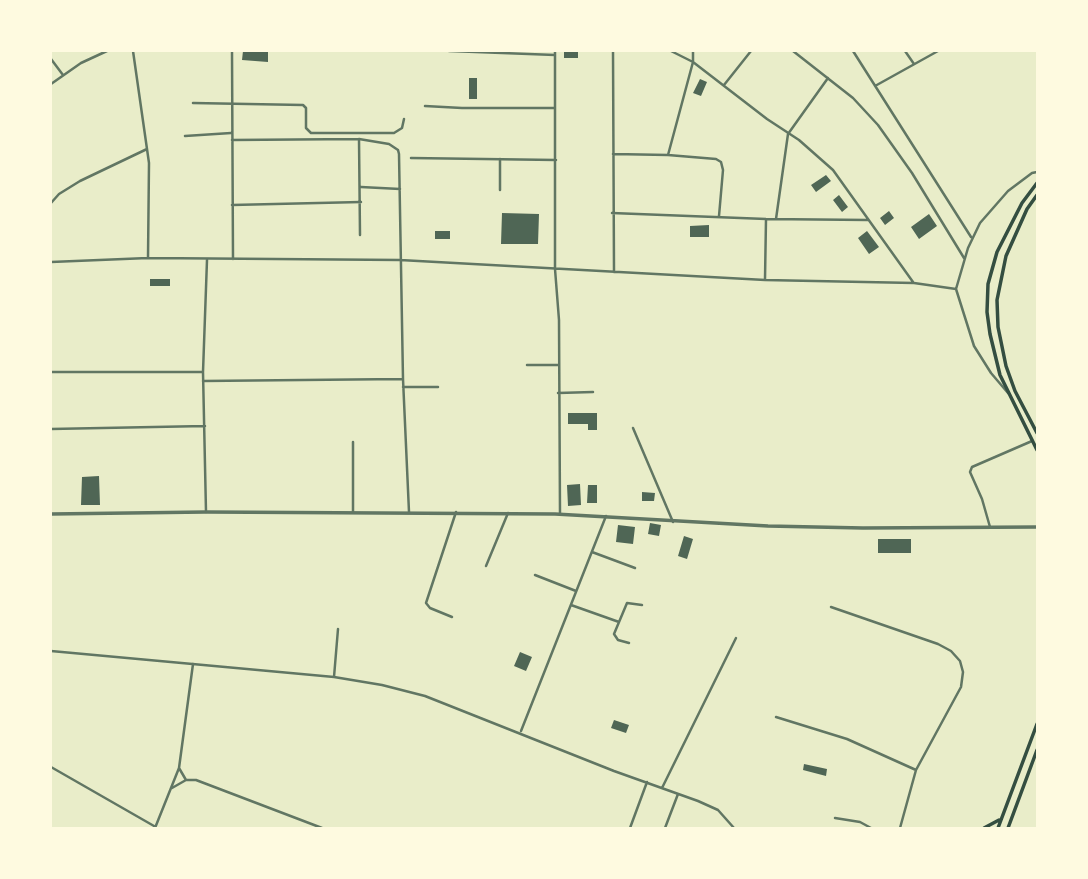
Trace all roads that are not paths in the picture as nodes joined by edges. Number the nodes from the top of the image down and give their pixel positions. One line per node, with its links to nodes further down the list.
1 (107, 51): 17 (street)
2 (133, 51): 32 (street)
3 (232, 51): 22 (street)
4 (449, 51): 13 (street)
5 (613, 51): 33 (street)
6 (671, 51): 15 (street)
7 (693, 51): 15 (street)
8 (751, 51): 20 (street)
9 (793, 51): 18 (street)
10 (853, 51): 21 (street)
11 (905, 51): 16 (street)
12 (938, 51): 16 (street)
13 (555, 53): 25 (street)
14 (51, 59): 17 (street)
15 (693, 62): 20 (street); 34 (street)
16 (914, 64): 21 (street)
17 (63, 75): 19 (street)
18 (828, 78): 28 (street); 55 (street)
19 (51, 84)
20 (724, 85): 28 (street)
21 (875, 86): 53 (street)
22 (233, 102): 23 (street); 26 (street); 27 (street)
23 (193, 103)
24 (425, 106): 25 (street)
25 (557, 107): 37 (street)
26 (404, 119)
27 (232, 133): 29 (street); 31 (street)
28 (788, 134): 50 (street); 51 (street)
29 (185, 136)
30 (359, 139): 31 (street); 40 (street); 41 (street)
31 (232, 140): 46 (street)
32 (147, 149): 45 (street); 54 (street)
33 (612, 154): 34 (street); 47 (street)
34 (668, 155): 48 (street)
35 (411, 158): 36 (street)
36 (500, 159): 37 (street); 42 (street)
37 (556, 160): 60 (street)
38 (1037, 172): 53 (street)
39 (1037, 183): 76 (main road)
40 (361, 187): 41 (street); 44 (street)
41 (400, 189): 58 (street)
42 (500, 190)
43 (1037, 195): 73 (main road)
44 (361, 202): 46 (street); 52 (street)
45 (51, 203)
46 (232, 205): 57 (street)
47 (612, 213): 48 (street); 61 (street)
48 (719, 216): 49 (street)
49 (766, 219): 50 (street); 62 (street)
50 (776, 219): 51 (street)
51 (868, 220): 63 (street)
52 (360, 234)
53 (972, 239): 55 (street)
54 (148, 258): 56 (street); 59 (street)
55 (964, 258): 64 (street)
56 (207, 259): 57 (street); 68 (street)
57 (233, 259): 58 (street)
58 (400, 260): 60 (street); 69 (street)
59 (51, 262)
60 (555, 269): 61 (street); 66 (street)
61 (614, 272): 62 (street)
62 (765, 280): 63 (street)
63 (914, 284): 64 (street)
64 (956, 289): 76 (street)
65 (527, 365): 66 (street)
66 (558, 365): 75 (street)
67 (51, 372): 68 (street)
68 (203, 372): 70 (street)
69 (403, 379): 70 (street); 71 (street)
70 (203, 381): 77 (street)
71 (403, 387): 72 (street); 86 (street)
72 (438, 387)
73 (1016, 391): 76 (main road); 80 (main road)
74 (593, 392): 75 (street)
75 (558, 393): 90 (street)
76 (1008, 393): 81 (main road)
77 (205, 426): 79 (street); 84 (street)
78 (632, 428): 92 (street)
79 (51, 429)
80 (1037, 433)
81 (1032, 441): 83 (main road); 93 (street)
82 (353, 442): 85 (street)
83 (1037, 450)
84 (205, 512): 85 (street); 89 (street)
85 (353, 512): 86 (street)
86 (409, 512): 87 (street)
87 (456, 512): 88 (street); 103 (street)
88 (508, 513): 90 (street); 96 (street)
89 (51, 514)
90 (560, 514): 91 (street)
91 (606, 516): 92 (street); 95 (street)
92 (673, 522): 93 (street)
93 (990, 527): 94 (street)
94 (1037, 527)
95 (592, 552): 97 (street); 99 (street)
96 (486, 566)
97 (635, 568)
98 (535, 575): 99 (street)
99 (576, 591): 100 (street)
100 (571, 605): 104 (street); 113 (street)
101 (642, 605): 104 (street)
102 (831, 607): 117 (street)
103 (452, 617)
104 (619, 622): 107 (street)
105 (338, 629): 110 (street)
106 (736, 638): 121 (street)
107 (629, 643)
108 (51, 651): 109 (street)
109 (193, 664): 110 (street); 116 (street)
110 (334, 677): 113 (street)
111 (776, 717): 117 (street)
112 (1037, 724): 124 (main road)
113 (521, 732): 119 (street)
114 (1037, 750): 134 (main road)
115 (51, 767): 125 (street)
116 (179, 768): 118 (street); 120 (street)
117 (916, 769): 131 (street)
118 (186, 780): 120 (street); 126 (street)
119 (647, 782): 121 (street); 127 (street)
120 (172, 788): 125 (street)
121 (662, 788): 122 (street)
122 (678, 794): 128 (street); 129 (street)
123 (835, 818): 130 (street)
124 (1001, 818): 132 (main road); 133 (main road)
125 (155, 827)
126 (322, 828)
127 (630, 828)
128 (665, 828)
129 (734, 828)
130 (871, 828)
131 (900, 828)
132 (984, 828)
133 (998, 828)
134 (1008, 828)

